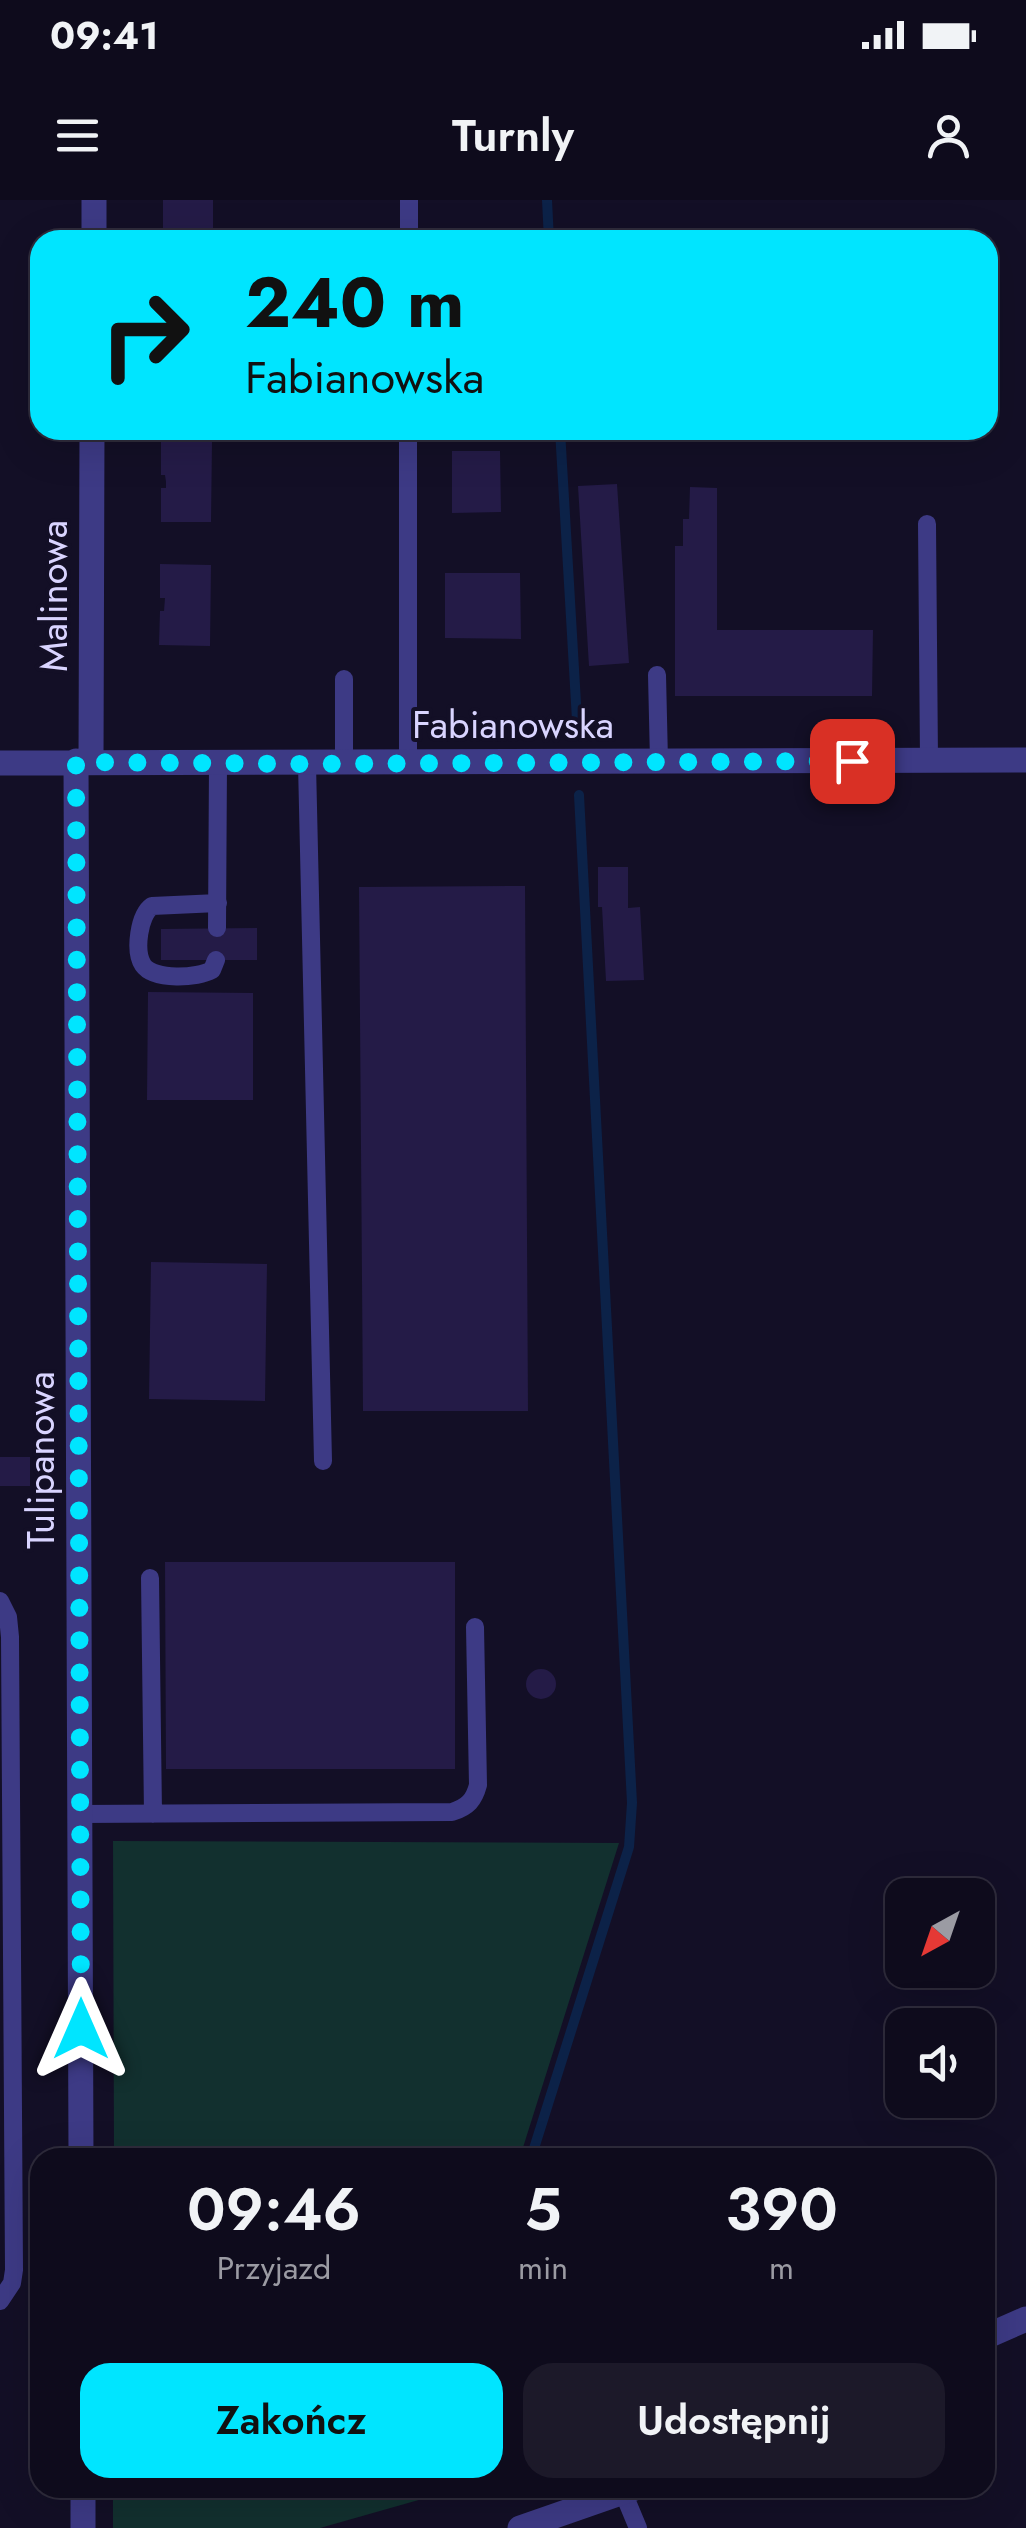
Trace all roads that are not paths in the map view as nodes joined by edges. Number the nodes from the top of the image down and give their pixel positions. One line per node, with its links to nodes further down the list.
1 (94, 200): 3 (street)
2 (409, 200): 4 (lane)
3 (94, 230)
4 (408, 230)
5 (92, 440): 13 (street, Malinowa)
6 (408, 440): 18 (lane)
7 (927, 524): 10 (lane)
8 (657, 675): 12 (lane)
9 (344, 679): 17 (lane)
10 (929, 760): 11 (street, Fabianowska); 12 (street, Fabianowska)
11 (1026, 760)
12 (659, 761): 18 (street, Fabianowska)
13 (84, 762): 14 (street, Fabianowska); 15 (street, Fabianowska); 26 (street, Tulipanowa)
14 (0, 763)
15 (218, 764): 16 (street, Fabianowska); 19 (lane)
16 (307, 764): 17 (street, Fabianowska); 22 (lane)
17 (344, 764): 18 (street, Fabianowska)
18 (408, 764)
19 (218, 903): 20 (lane); 21 (lane)
20 (217, 928)
21 (216, 960)
22 (323, 1460)
23 (150, 1578): 27 (lane)
24 (0, 1601): 29 (lane)
25 (475, 1627): 27 (lane)
26 (80, 1814): 27 (lane); 28 (street, Tulipanowa)
27 (153, 1814)
28 (81, 2148)
29 (0, 2301)
30 (1026, 2319): 31 (street)
31 (995, 2332)
32 (82, 2498): 35 (street)
33 (605, 2498): 36 (street)
34 (630, 2498): 37 (lane)
35 (83, 2528)
36 (520, 2528)
37 (638, 2528)

